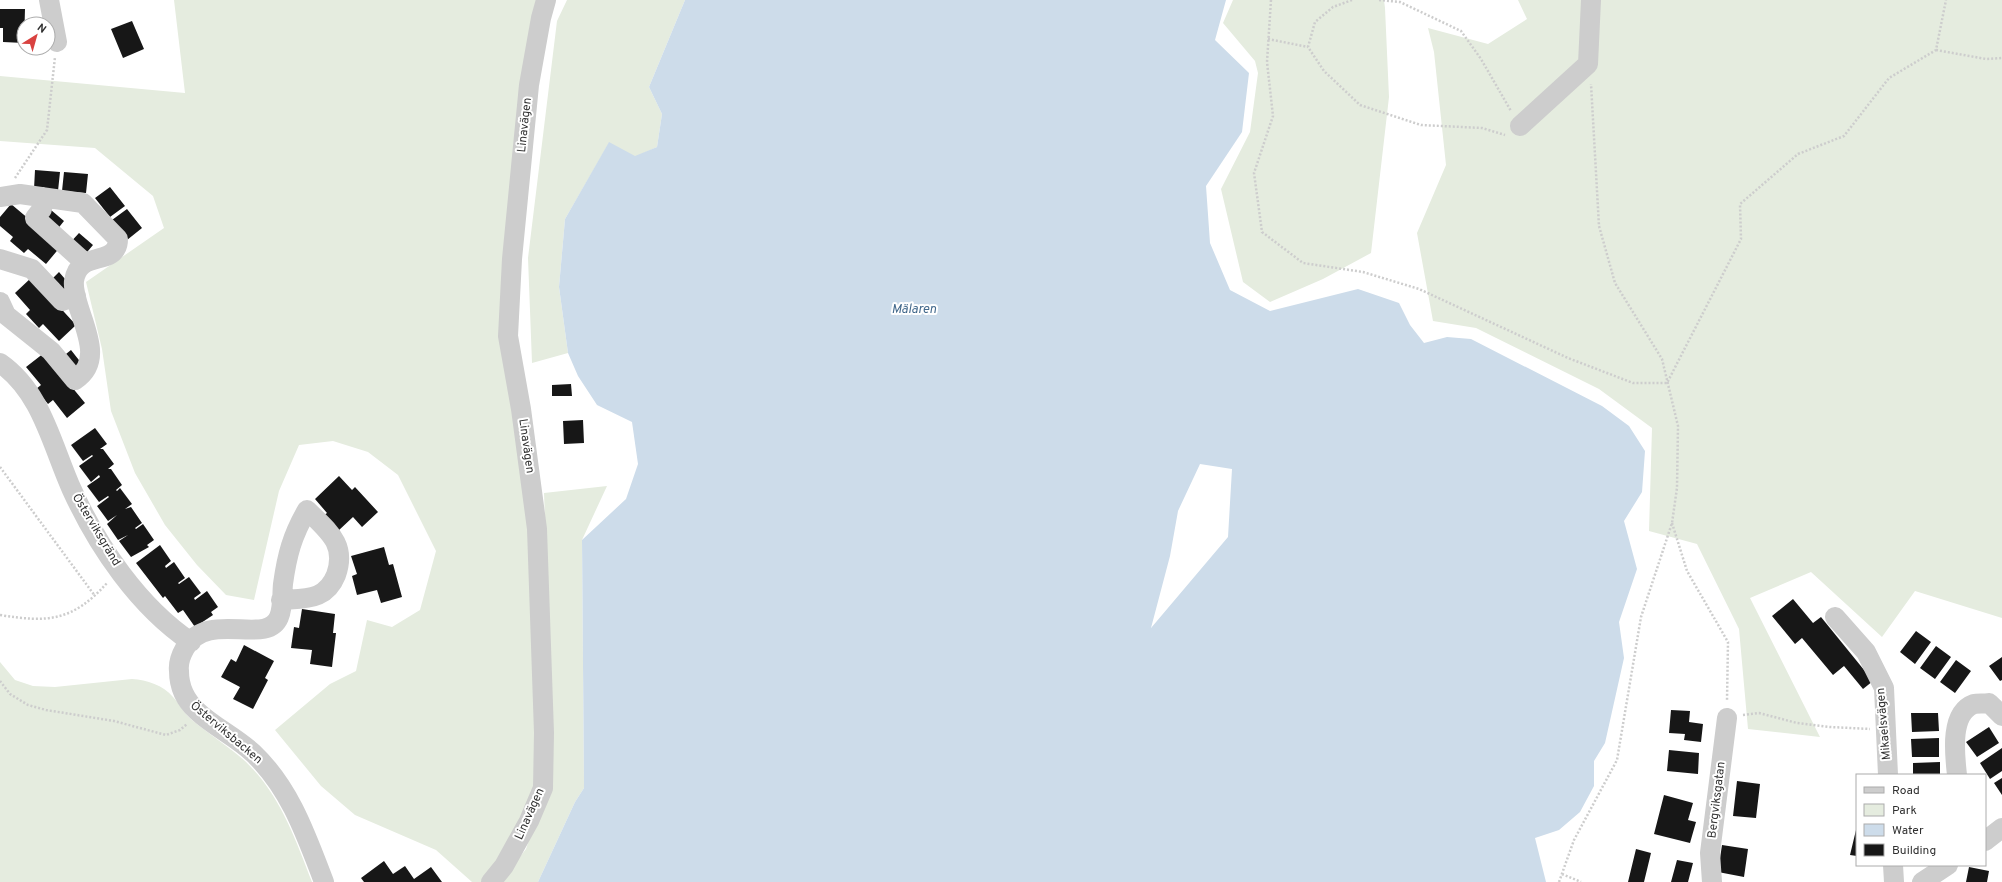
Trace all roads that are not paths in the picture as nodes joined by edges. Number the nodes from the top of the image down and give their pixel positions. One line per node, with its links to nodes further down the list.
1 (49, 0): 4 (street)
2 (546, 0): 24 (street, Linavägen)
3 (1591, 0): 5 (street)
4 (57, 42)
5 (1520, 126)
6 (1, 197): 7 (street)
7 (43, 197): 9 (street); 9 (street)
8 (0, 259): 10 (street)
9 (85, 263): 10 (street)
10 (76, 296): 11 (street)
11 (0, 302)
12 (0, 362): 15 (street, Österviksgränd)
13 (281, 600): 15 (street, Österviksbacken)
14 (1835, 617): 18 (street, Mikaelsvägen)
15 (191, 642): 23 (street, Österviksbacken)
16 (2002, 716): 19 (street)
17 (1727, 718): 25 (street, Bergviksgatan)
18 (1888, 774)
19 (1957, 774)
20 (1893, 866): 26 (street)
21 (1946, 866): 22 (street)
22 (1925, 875)
23 (324, 882)
24 (491, 882)
25 (1712, 882)
26 (1894, 882)

